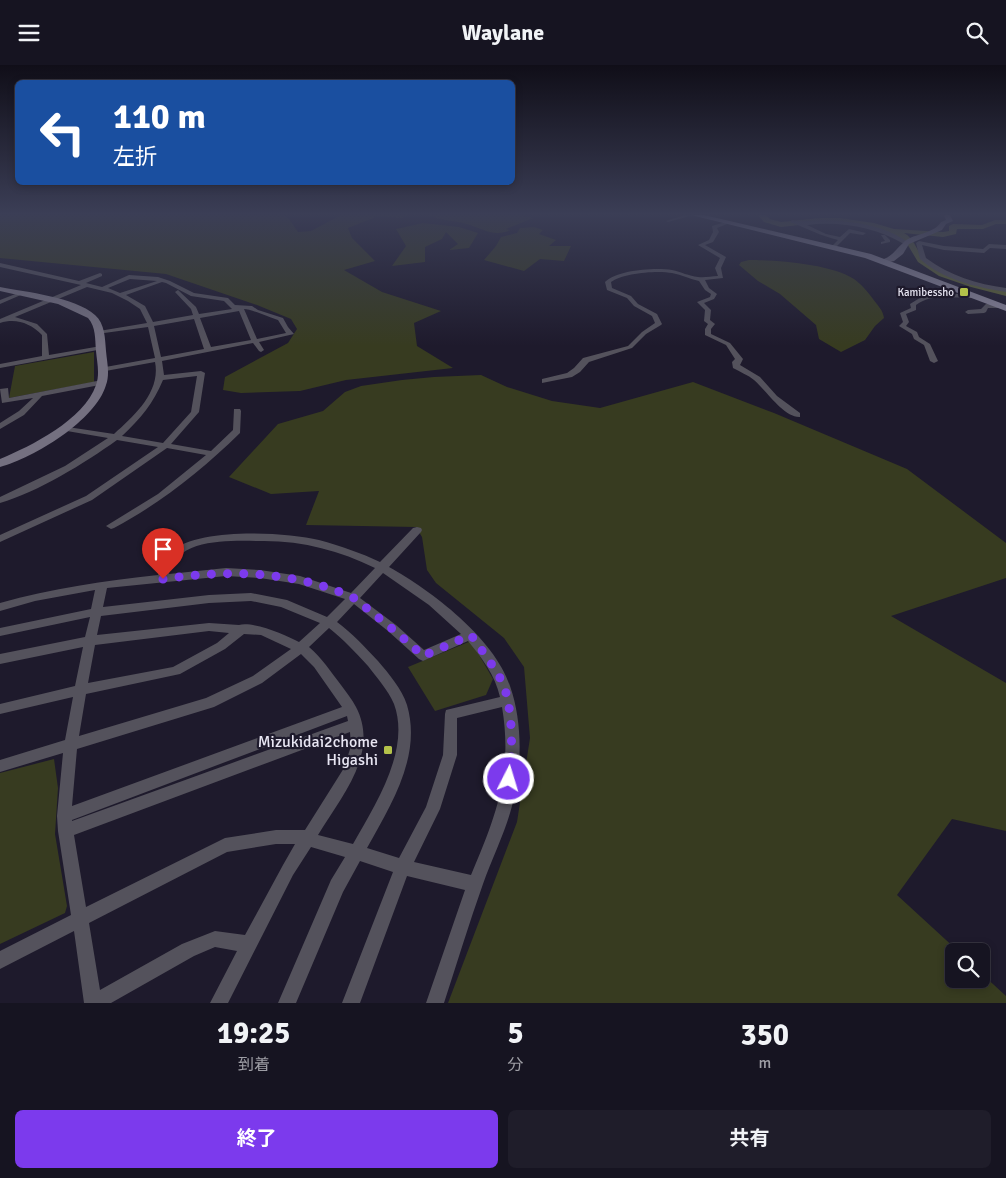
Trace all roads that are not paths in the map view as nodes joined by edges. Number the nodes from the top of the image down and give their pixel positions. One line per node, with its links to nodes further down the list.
1 (722, 259): 8 (street)
2 (873, 259): 5 (main road)
3 (891, 259): 5 (street)
4 (923, 259): 12 (street)
5 (884, 262): 15 (main road)
6 (2, 266): 9 (street)
7 (100, 275): 9 (street)
8 (701, 279): 35 (street); 40 (street)
9 (83, 284): 11 (street); 16 (street)
10 (0, 289): 13 (street)
11 (102, 289): 14 (street); 25 (street)
12 (1006, 290)
13 (20, 294): 16 (street); 17 (street)
14 (122, 294): 20 (street); 23 (street)
15 (971, 296): 18 (main road); 31 (street)
16 (48, 301): 21 (street); 24 (street)
17 (0, 302)
18 (1002, 307): 19 (street)
19 (968, 312)
20 (196, 316): 23 (street); 25 (street); 27 (street)
21 (8, 317): 22 (street); 29 (street)
22 (0, 321)
23 (151, 324): 24 (street); 30 (street)
24 (99, 333): 26 (street)
25 (255, 341): 27 (street); 28 (street)
26 (101, 348): 29 (street); 33 (street)
27 (208, 350): 30 (street)
28 (261, 350)
29 (46, 358): 32 (street)
30 (158, 359): 33 (street); 34 (street)
31 (934, 361)
32 (0, 366)
33 (103, 370): 36 (street)
34 (160, 378): 43 (street); 44 (street)
35 (545, 381)
36 (102, 382): 38 (street); 42 (street)
37 (0, 391): 38 (street)
38 (39, 395): 41 (street)
39 (237, 411): 45 (street)
40 (797, 415)
41 (0, 427)
42 (64, 428): 43 (street); 46 (street)
43 (116, 437): 44 (street); 47 (street)
44 (166, 445): 45 (street); 50 (street)
45 (213, 454): 48 (street)
46 (0, 463)
47 (0, 500)
48 (111, 527)
49 (417, 530): 51 (street)
50 (0, 539)
51 (382, 566): 52 (street); 54 (street); 60 (street)
52 (163, 579): 53 (street); 54 (street)
53 (102, 585): 55 (street); 56 (street)
54 (353, 598): 57 (street); 60 (street)
55 (0, 607)
56 (96, 612): 57 (street); 59 (street); 61 (street)
57 (329, 622): 62 (street); 74 (street)
58 (243, 628): 61 (street); 62 (street); 64 (street)
59 (0, 632)
60 (471, 635): 65 (street)
61 (90, 641): 63 (street); 64 (street)
62 (299, 649): 67 (street); 69 (street)
63 (0, 659)
64 (80, 690): 66 (street); 69 (street)
65 (506, 701): 75 (street); 76 (street)
66 (0, 709)
67 (351, 709): 68 (street); 71 (street)
68 (356, 723): 72 (street); 73 (street)
69 (72, 745): 70 (street); 71 (street)
70 (0, 766)
71 (64, 816): 72 (street)
72 (65, 831): 77 (street)
73 (308, 837): 74 (street); 77 (street); 78 (street)
74 (356, 851): 75 (street); 82 (street)
75 (402, 867): 76 (street); 83 (street)
76 (475, 884): 84 (street)
77 (80, 919): 79 (street); 80 (street)
78 (248, 944): 80 (street); 81 (street)
79 (0, 960)
80 (94, 1003)
81 (219, 1003)
82 (287, 1003)
83 (351, 1003)
84 (434, 1003)

